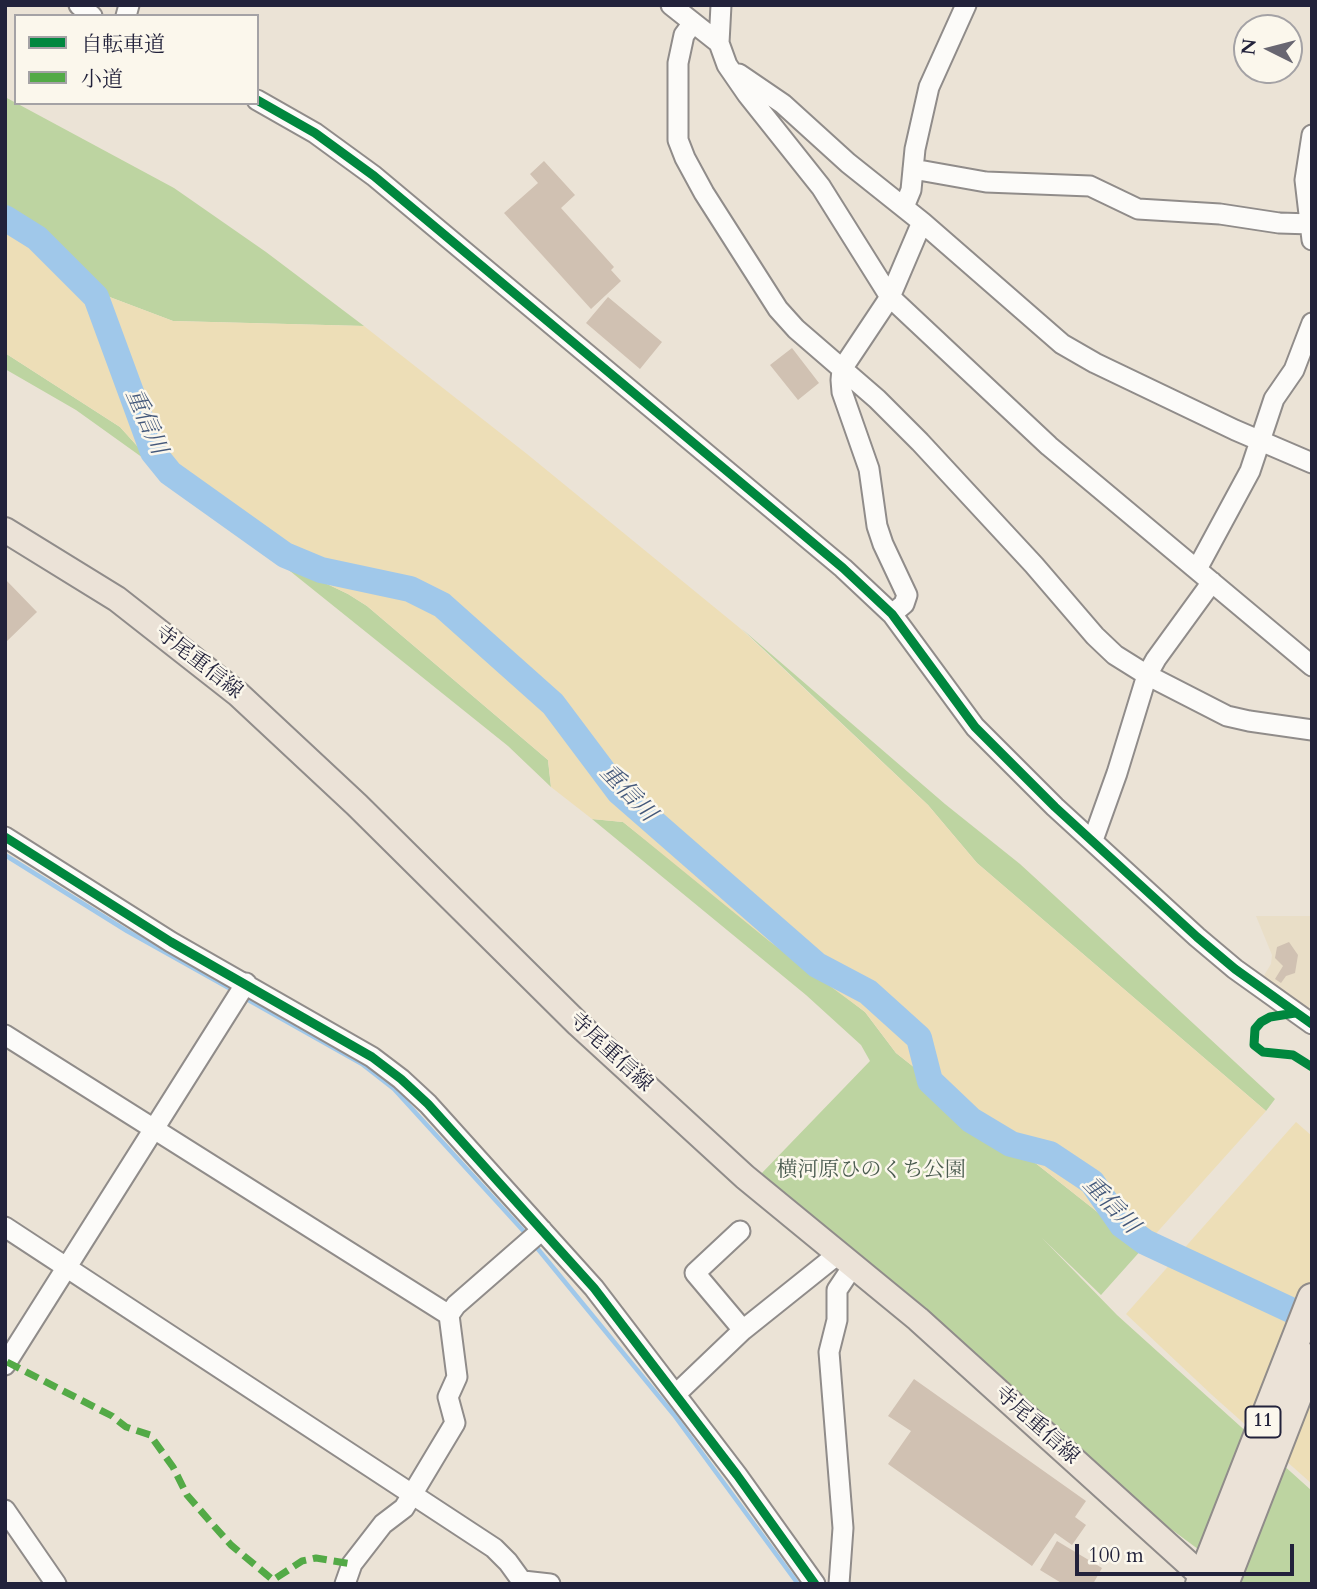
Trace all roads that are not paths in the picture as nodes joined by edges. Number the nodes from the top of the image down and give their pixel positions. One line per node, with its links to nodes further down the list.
1 (671, 5): 4 (street)
2 (721, 5): 5 (street)
3 (966, 5): 9 (street)
4 (693, 23): 5 (street); 15 (street)
5 (719, 43): 6 (street)
6 (727, 65): 10 (street); 13 (street)
7 (259, 101): 20 (street)
8 (1312, 135): 12 (street)
9 (913, 169): 10 (street); 12 (street)
10 (904, 207): 11 (street)
11 (922, 222): 13 (street); 16 (street)
12 (1311, 229)
13 (890, 297): 15 (street); 19 (street)
14 (1312, 323): 16 (street)
15 (842, 369): 20 (street); 22 (street)
16 (1261, 441): 17 (street); 19 (street)
17 (1308, 455)
18 (5, 530): 33 (main road, 寺尾重信線)
19 (1204, 576): 21 (street); 22 (street)
20 (892, 614): 25 (street)
21 (1312, 666)
22 (1147, 675): 23 (street); 25 (street)
23 (1312, 730)
24 (5, 837): 26 (street)
25 (1093, 840): 27 (street)
26 (246, 983): 29 (street); 31 (street)
27 (1312, 1024)
28 (5, 1035): 29 (street)
29 (156, 1129): 34 (street); 36 (street)
30 (5, 1227): 34 (street)
31 (542, 1230): 36 (street); 40 (street)
32 (740, 1231): 37 (street)
33 (846, 1260): 37 (street); 43 (main road, 寺尾重信線); 49 (street)
34 (68, 1268): 39 (street); 41 (street)
35 (1312, 1298): 43 (highway, 11)
36 (449, 1315): 41 (street)
37 (743, 1330): 40 (street)
38 (1312, 1357): 43 (highway, 11)
39 (5, 1365)
40 (676, 1395): 48 (street)
41 (412, 1494): 44 (street); 46 (street)
42 (5, 1510): 45 (street)
43 (1214, 1572)
44 (523, 1583): 47 (street)
45 (56, 1584)
46 (345, 1584)
47 (550, 1584)
48 (815, 1584)
49 (839, 1584)

